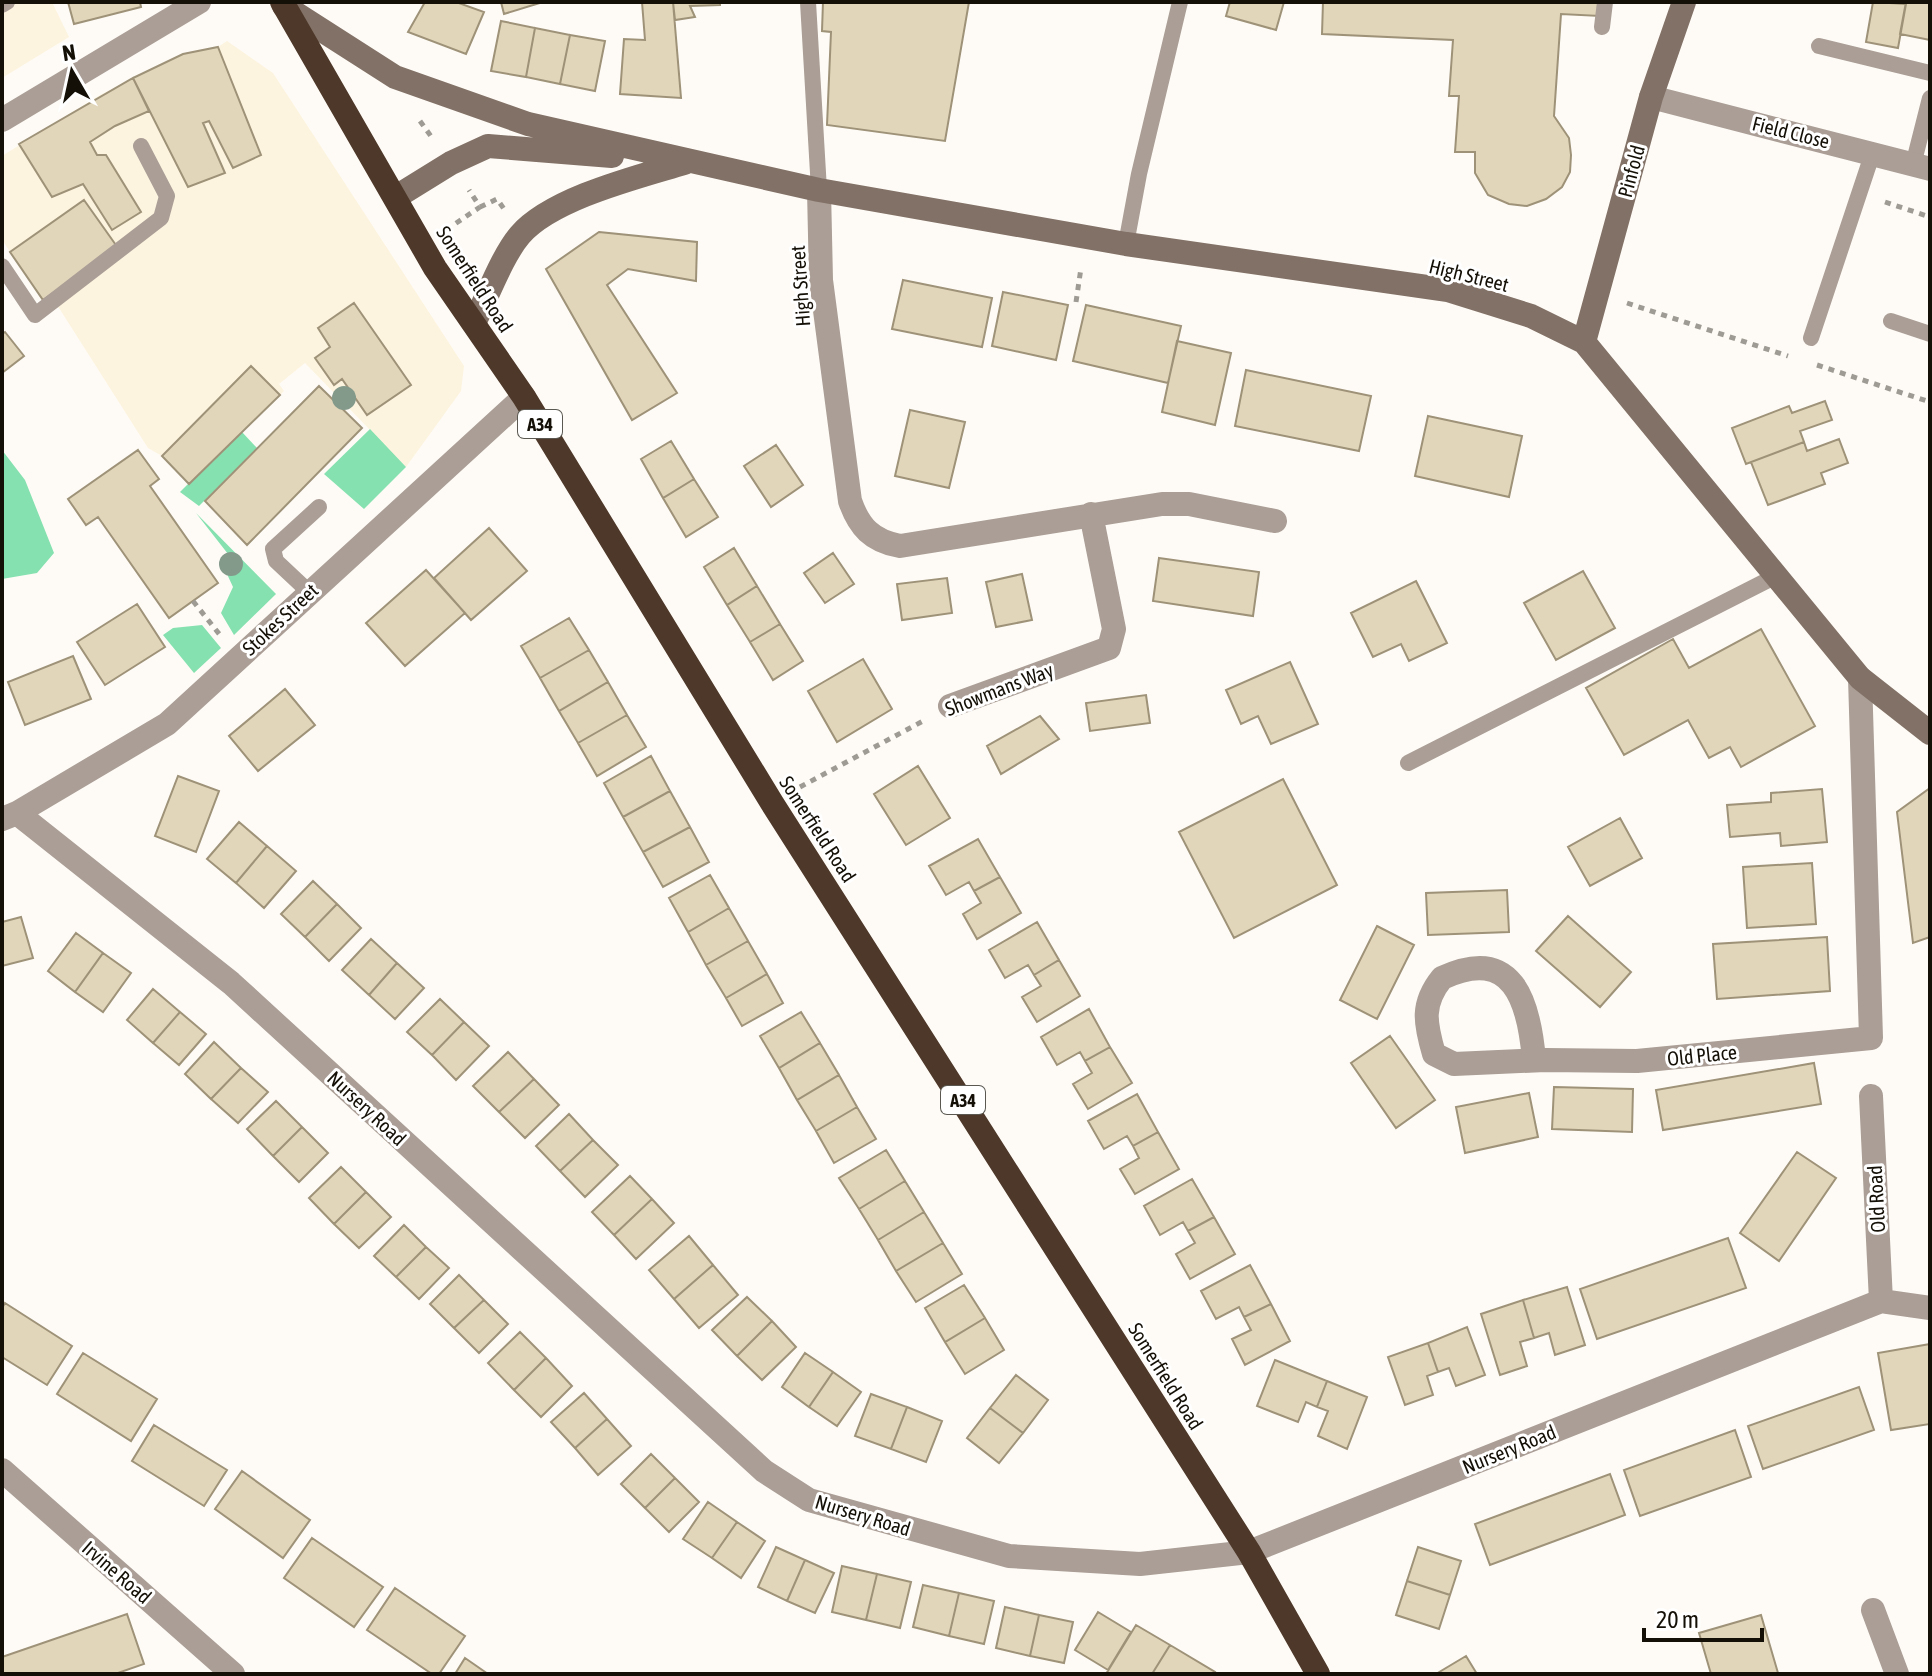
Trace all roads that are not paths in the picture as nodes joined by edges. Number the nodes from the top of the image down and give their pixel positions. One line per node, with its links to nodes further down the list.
1 (199, 2): 12 (street)
2 (808, 2): 17 (lane)
3 (1180, 2): 19 (lane)
4 (1605, 2): 7 (lane)
5 (1684, 2): 10 (main road, Pinfold)
6 (283, 4): 15 (main road, High Street); 18 (highway, Somerfield Road / A34)
7 (1602, 27)
8 (1819, 46): 9 (lane)
9 (1930, 73)
10 (1651, 97): 14 (street, Field Close); 25 (main road, Pinfold)
11 (1930, 98): 16 (lane)
12 (2, 120)
13 (141, 146): 20 (lane)
14 (1873, 152): 16 (street, Field Close); 24 (lane)
15 (686, 162): 17 (main road, High Street); 18 (main road, High Street); 22 (main road, High Street)
16 (1922, 167)
17 (819, 190): 19 (main road, High Street); 28 (street, High Street)
18 (396, 197): 22 (highway, Somerfield Road / A34)
19 (1126, 244): 25 (main road, High Street)
20 (2, 266)
21 (1891, 321): 23 (lane)
22 (474, 323): 26 (highway, Somerfield Road / A34)
23 (1930, 334)
24 (1811, 338)
25 (1584, 342): 30 (main road, High Street)
26 (524, 397): 31 (street, Stokes Street); 42 (highway, Somerfield Road / A34)
27 (319, 507): 31 (lane)
28 (1091, 514): 29 (street, High Street); 33 (street, Showmans Way)
29 (1275, 521)
30 (1776, 576): 32 (main road, High Street); 35 (lane)
31 (309, 592): 36 (street, Stokes Street)
32 (1860, 678): 34 (main road, High Street); 37 (street, Old Place)
33 (950, 706)
34 (1930, 733)
35 (1408, 763)
36 (10, 816): 42 (street, Nursery Road)
37 (1534, 1060): 37 (street, Old Place)
38 (1871, 1096): 39 (street, Old Road)
39 (1881, 1301): 40 (street, Nursery Road); 42 (street, Nursery Road)
40 (1930, 1308)
41 (2, 1470): 44 (street, Irvine Road)
42 (1249, 1552): 45 (highway, Somerfield Road / A34)
43 (1873, 1610): 46 (street)
44 (233, 1674)
45 (1318, 1674)
46 (1897, 1674)

